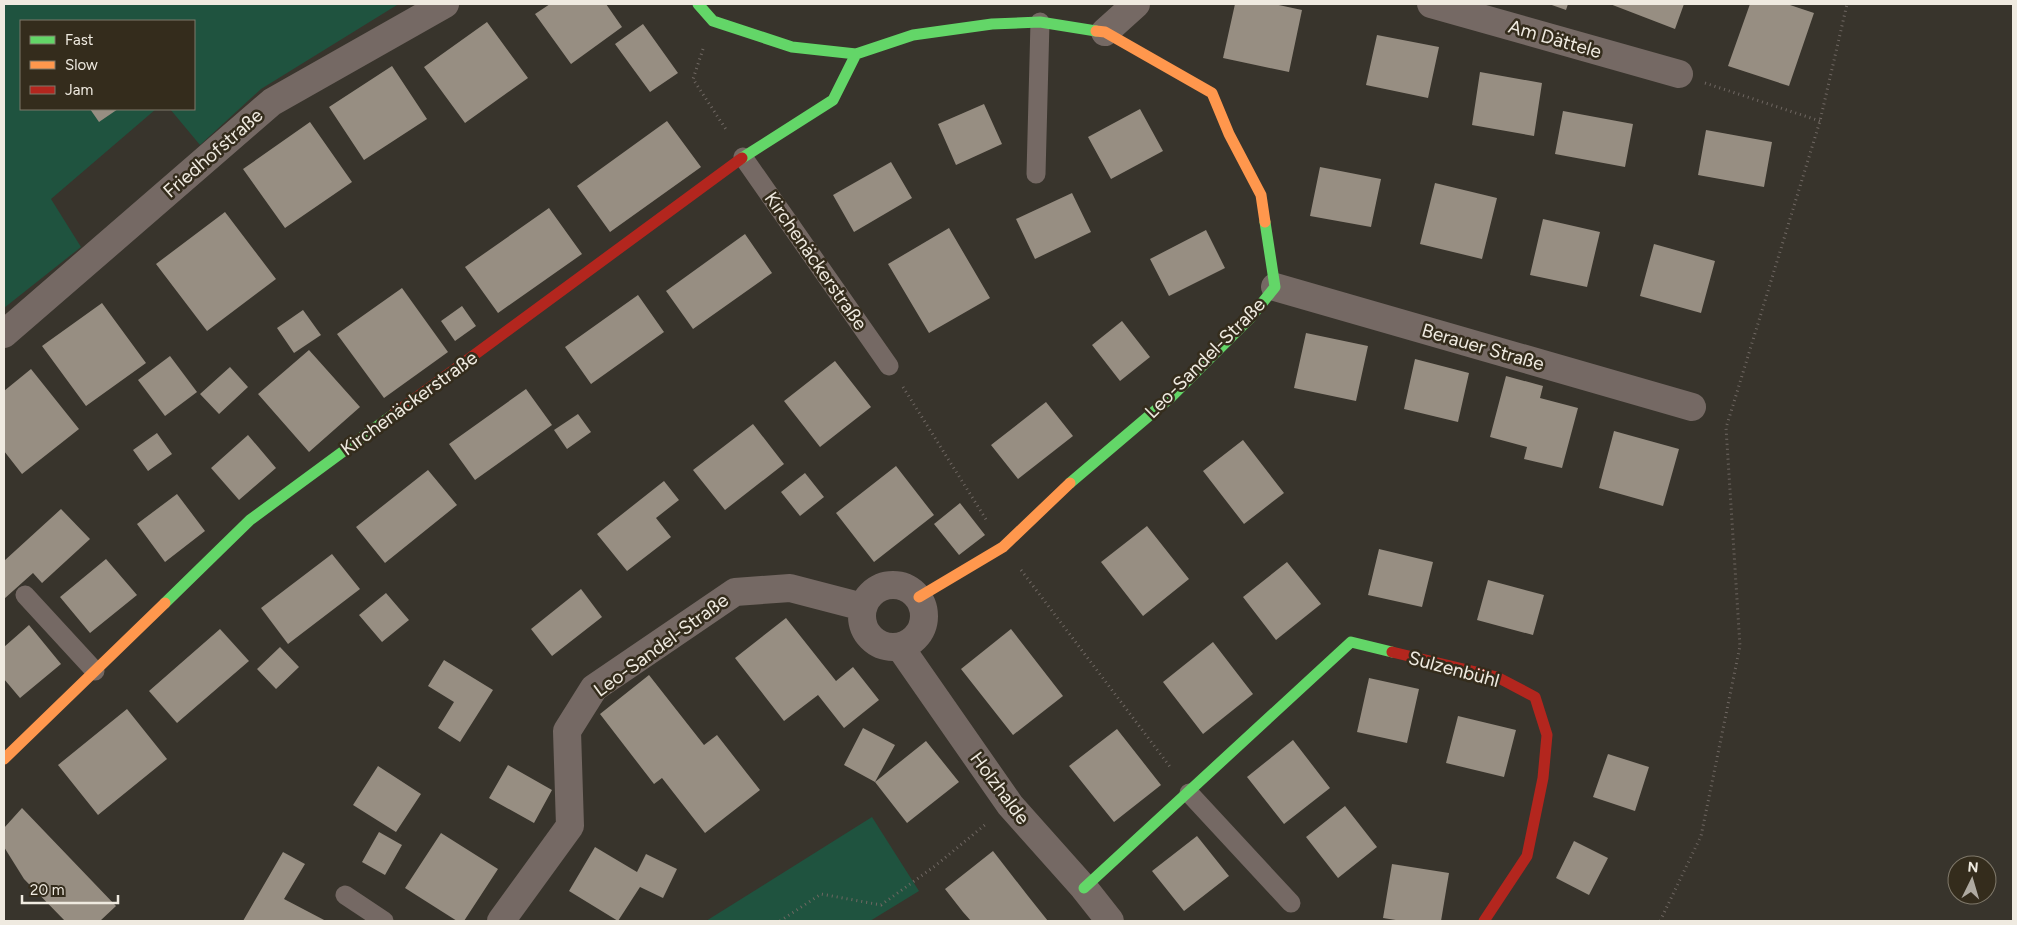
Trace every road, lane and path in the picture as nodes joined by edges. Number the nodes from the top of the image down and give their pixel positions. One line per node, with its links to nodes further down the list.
1 (445, 4): 15 (street, Friedhofstraße)
2 (698, 4): 6 (street)
3 (1136, 4): 8 (street)
4 (1431, 4): 10 (street, Am Dättele)
5 (1847, 4): 11 (path)
6 (713, 21): 9 (street, Leo-Sandel-Straße); 12 (path)
7 (1040, 22): 8 (street, Leo-Sandel-Straße); 9 (street, Leo-Sandel-Straße); 13 (lane)
8 (1105, 32): 14 (street, Leo-Sandel-Straße)
9 (856, 54): 12 (street, Kirchenäckerstraße)
10 (1679, 74): 11 (path)
11 (1820, 121): 35 (path)
12 (743, 157): 16 (lane, Kirchenäckerstraße); 23 (street, Kirchenäckerstraße)
13 (1036, 174)
14 (1275, 287): 17 (street, Berauer Straße); 18 (street, Leo-Sandel-Straße)
15 (4, 334)
16 (889, 366): 18 (path)
17 (1692, 407)
18 (1004, 547): 20 (street, Leo-Sandel-Straße); 25 (path)
19 (25, 595): 23 (lane)
20 (919, 597): 21 (street); 22 (street)
21 (864, 607): 22 (street); 31 (street, Leo-Sandel-Straße)
22 (900, 647): 26 (street, Holzhalde)
23 (94, 671): 24 (street, Kirchenäckerstraße)
24 (4, 760)
25 (1189, 793): 27 (street, Sulzenbühl); 29 (lane); 34 (street, Sulzenbühl)
26 (1010, 805): 27 (street, Holzhalde); 32 (path)
27 (1084, 888): 33 (street, Holzhalde)
28 (345, 895): 30 (lane)
29 (1291, 903)
30 (384, 921)
31 (501, 921)
32 (780, 921)
33 (1110, 921)
34 (1484, 921)
35 (1660, 921)

